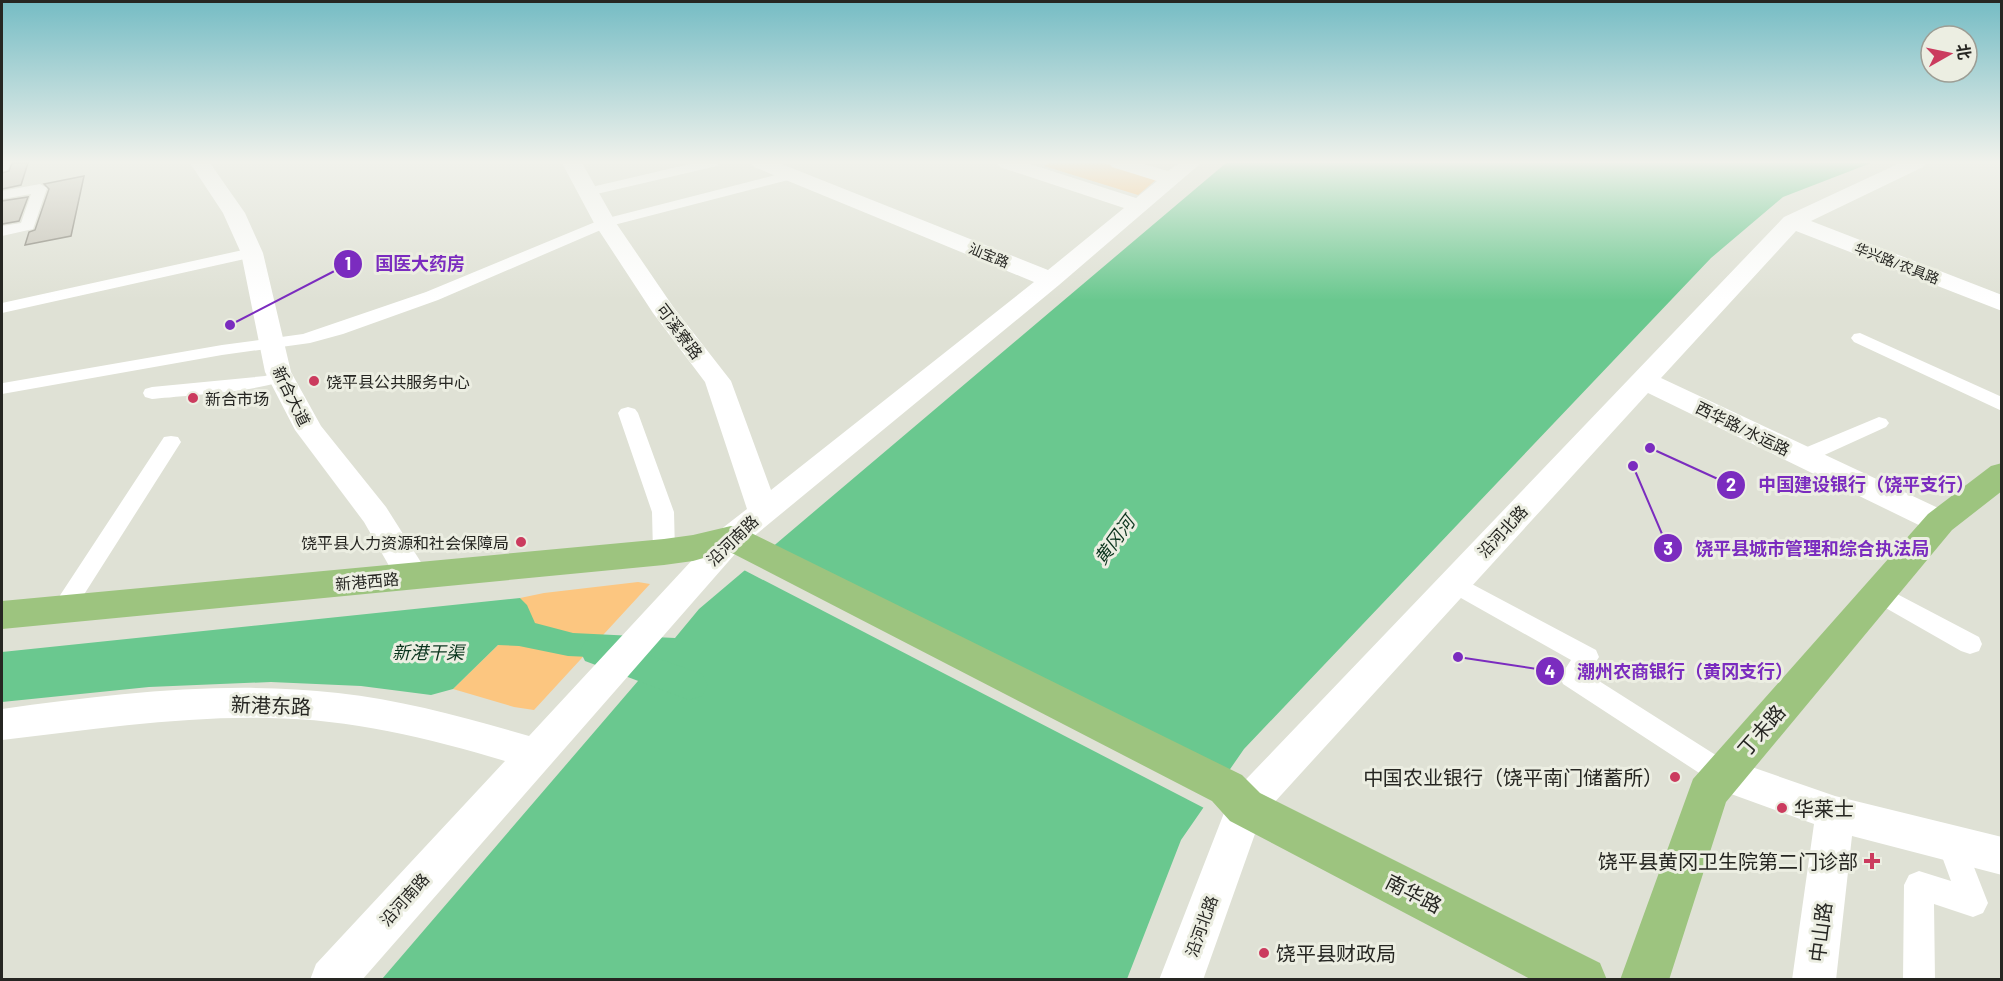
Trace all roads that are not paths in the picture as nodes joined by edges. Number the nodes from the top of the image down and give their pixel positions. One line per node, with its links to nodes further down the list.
1 (33, 209): 10 (street)
2 (231, 209): 11 (main road, 新合大道)
3 (597, 209): 9 (main road, 可溪寮路)
4 (660, 209): 9 (street)
5 (875, 209): 12 (main road, 汕宝路)
6 (1135, 209): 12 (main road, 沿河南路)
7 (1820, 209): 8 (main road, 沿河北路)
8 (1792, 222): 13 (main road, 华兴路/农具路); 18 (main road, 沿河北路)
9 (605, 223): 16 (street); 27 (main road, 可溪寮路)
10 (2, 231)
11 (252, 253): 14 (street); 16 (main road, 新合大道)
12 (1051, 280): 27 (main road, 沿河南路)
13 (2001, 304)
14 (2, 308)
15 (1860, 338): 21 (street)
16 (271, 344): 17 (main road, 新合大道); 19 (street)
17 (280, 376): 20 (street); 31 (main road, 新合大道)
18 (1643, 380): 25 (main road, 西华路/水运路); 32 (main road, 沿河北路)
19 (2, 389)
20 (152, 393)
21 (2001, 405)
22 (628, 413): 30 (street)
23 (1879, 423): 25 (street)
24 (171, 442): 34 (street)
25 (1802, 457): 28 (main road, 西华路/水运路)
26 (2001, 474): 28 (main road, 丁未路)
27 (763, 511): 29 (main road, 沿河南路)
28 (1940, 522): 33 (main road, 丁未路)
29 (731, 538): 30 (main road, 新港西路); 38 (main road, 沿河南路); 40 (main road, 南华路)
30 (664, 552): 31 (main road, 新港西路)
31 (412, 576): 34 (main road, 新港西路)
32 (1453, 583): 39 (street); 40 (main road, 沿河北路)
33 (1878, 593): 36 (street); 39 (main road, 丁未路)
34 (63, 609): 35 (main road, 新港西路)
35 (2, 615)
36 (1970, 644)
37 (2, 724): 38 (main road, 新港东路)
38 (535, 754): 44 (main road, 沿河南路)
39 (1723, 774): 41 (main road); 47 (main road, 丁未路)
40 (1245, 807): 45 (main road, 沿河北路); 46 (main road, 南华路)
41 (1835, 814): 42 (main road); 48 (main road, 中山路)
42 (1951, 843): 43 (main road); 49 (street)
43 (2001, 856)
44 (332, 980)
45 (1181, 980)
46 (1583, 980)
47 (1644, 980)
48 (1814, 980)
49 (1919, 980)

